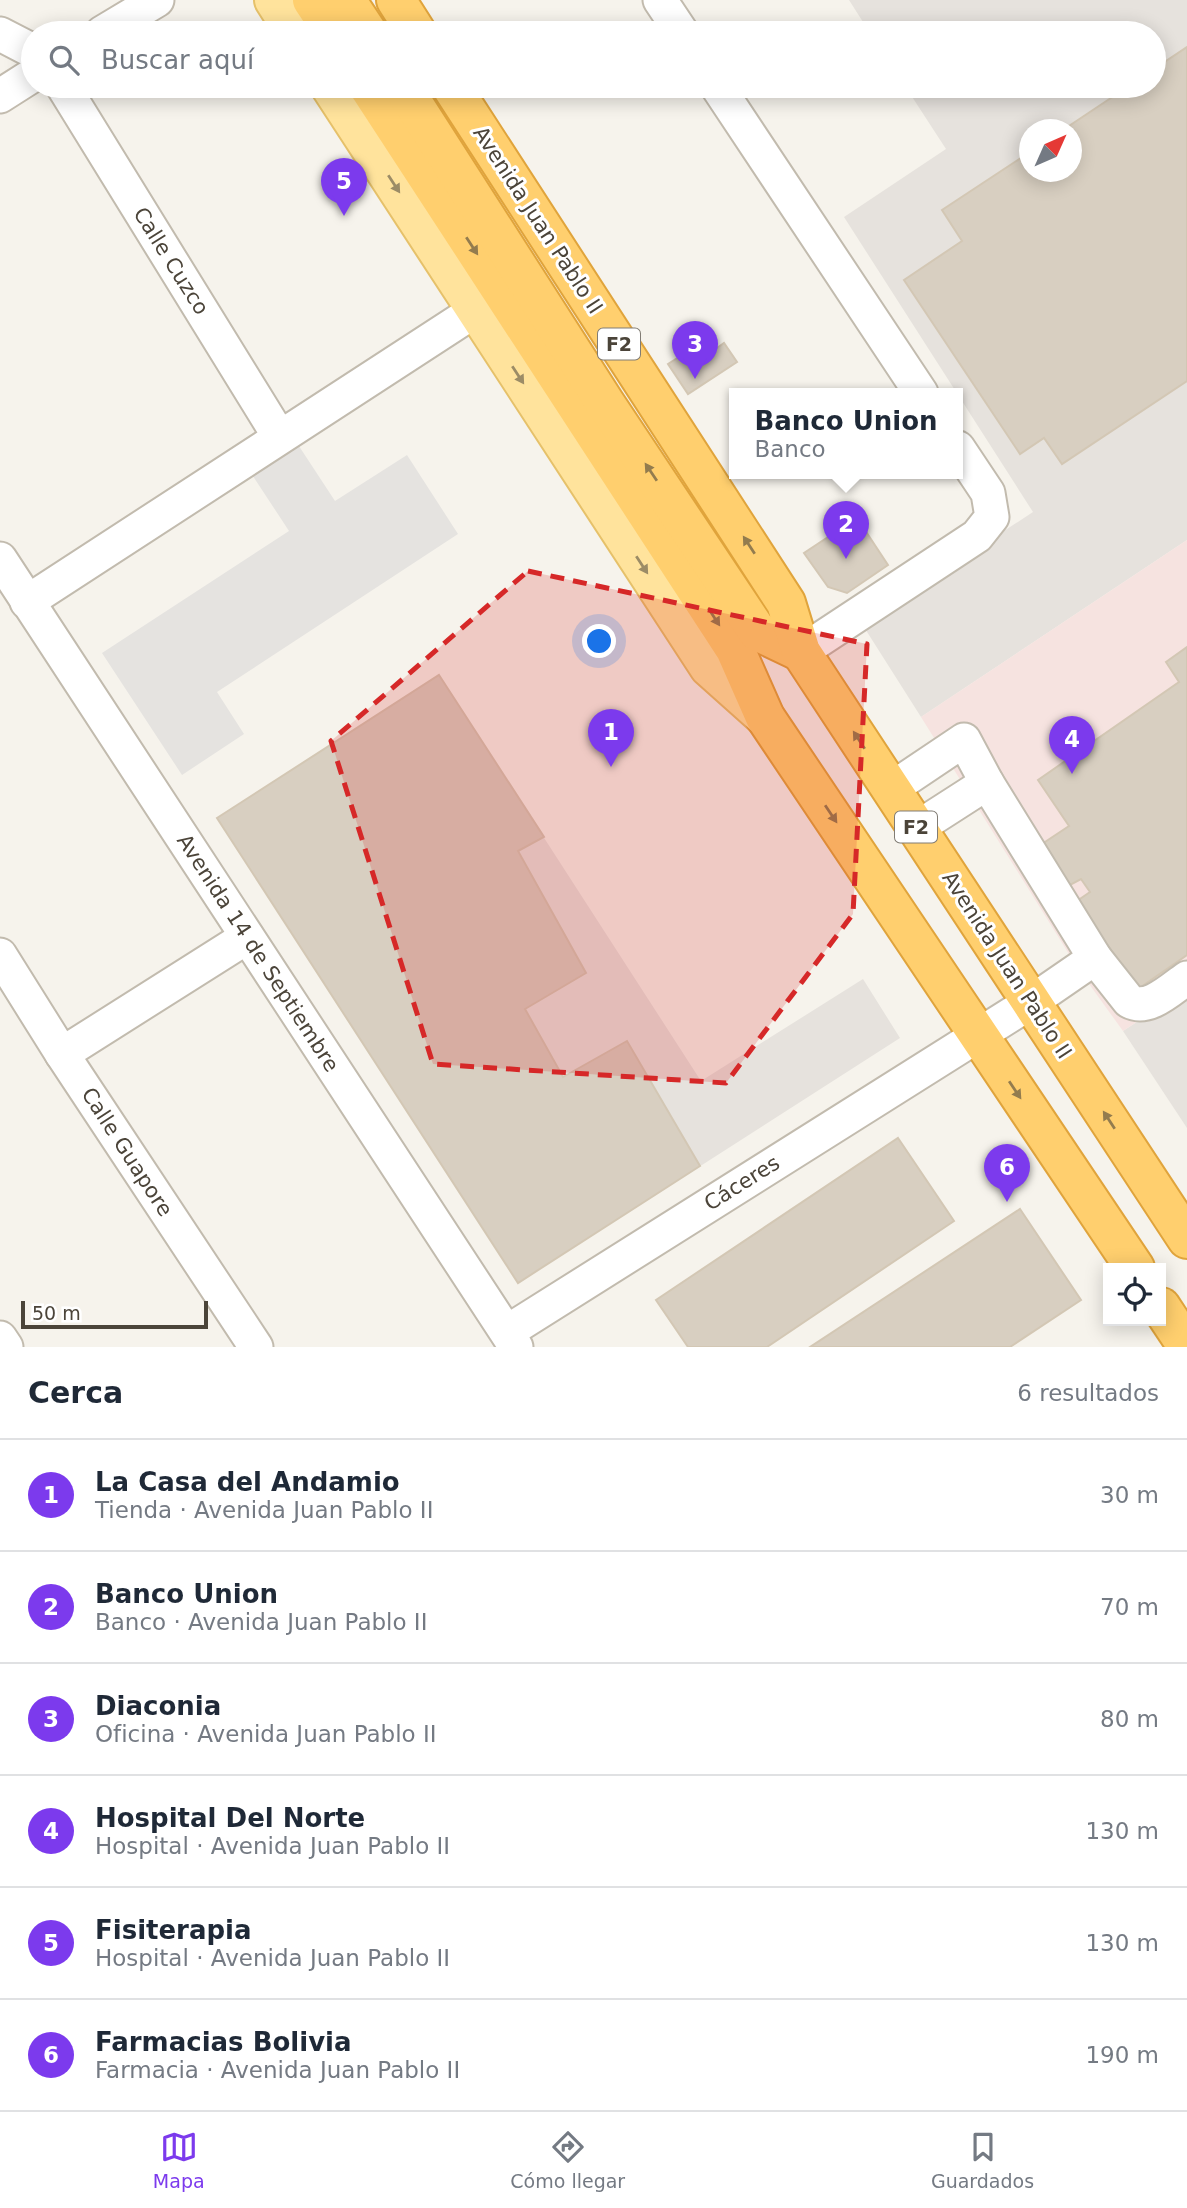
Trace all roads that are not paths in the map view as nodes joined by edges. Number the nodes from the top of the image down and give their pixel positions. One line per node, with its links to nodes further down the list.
1 (158, 0): 7 (street)
2 (274, 0): 8 (main road)
3 (312, 0): 9 (highway)
4 (346, 0): 10 (highway)
5 (396, 0): 11 (highway)
6 (660, 0): 12 (street)
7 (123, 21)
8 (287, 21)
9 (326, 21)
10 (360, 21)
11 (409, 21)
12 (674, 21)
13 (0, 34): 14 (street)
14 (21, 45)
15 (21, 83): 16 (street)
16 (0, 96)
17 (70, 98): 25 (street, Calle Cuzco)
18 (338, 98): 23 (main road, one-way to 23)
19 (376, 98): 30 (highway, one-way to 30)
20 (409, 98): 29 (highway, F2, one-way to 20)
21 (459, 98): 29 (highway, Avenida Juan Pablo II / F2, one-way to 21)
22 (725, 98): 24 (street)
23 (476, 310): 25 (street); 30 (main road, one-way to 30)
24 (918, 388)
25 (279, 436): 28 (street)
26 (963, 456): 29 (street)
27 (0, 559): 28 (street, Avenida 14 de Septiembre)
28 (27, 602): 34 (street, Avenida 14 de Septiembre)
29 (801, 652): 32 (highway, Avenida Juan Pablo II / F2, one-way to 29)
30 (765, 717): 39 (highway, one-way to 39)
31 (987, 783): 32 (street); 33 (street); 36 (street)
32 (891, 789): 33 (highway, Avenida Juan Pablo II / F2)
33 (917, 828): 38 (highway, Avenida Juan Pablo II / F2)
34 (247, 937): 40 (street); 47 (street, Avenida 14 de Septiembre)
35 (0, 955): 40 (street, Calle Guapore)
36 (1096, 958): 37 (street); 38 (street, Cáceres)
37 (1187, 978)
38 (1031, 1002): 39 (street, Cáceres); 41 (highway, Avenida Juan Pablo II / F2, one-way to 38)
39 (978, 1034): 42 (highway, one-way to 42); 47 (street, Cáceres)
40 (62, 1054): 50 (street, Calle Guapore)
41 (1138, 1163): 42 (highway); 43 (highway, Avenida Juan Pablo II / F2)
42 (1088, 1199): 44 (highway)
43 (1187, 1239)
44 (1132, 1263)
45 (1166, 1314): 48 (highway)
46 (0, 1338): 49 (street)
47 (511, 1339)
48 (1187, 1346)
49 (6, 1347)
50 (256, 1347)

